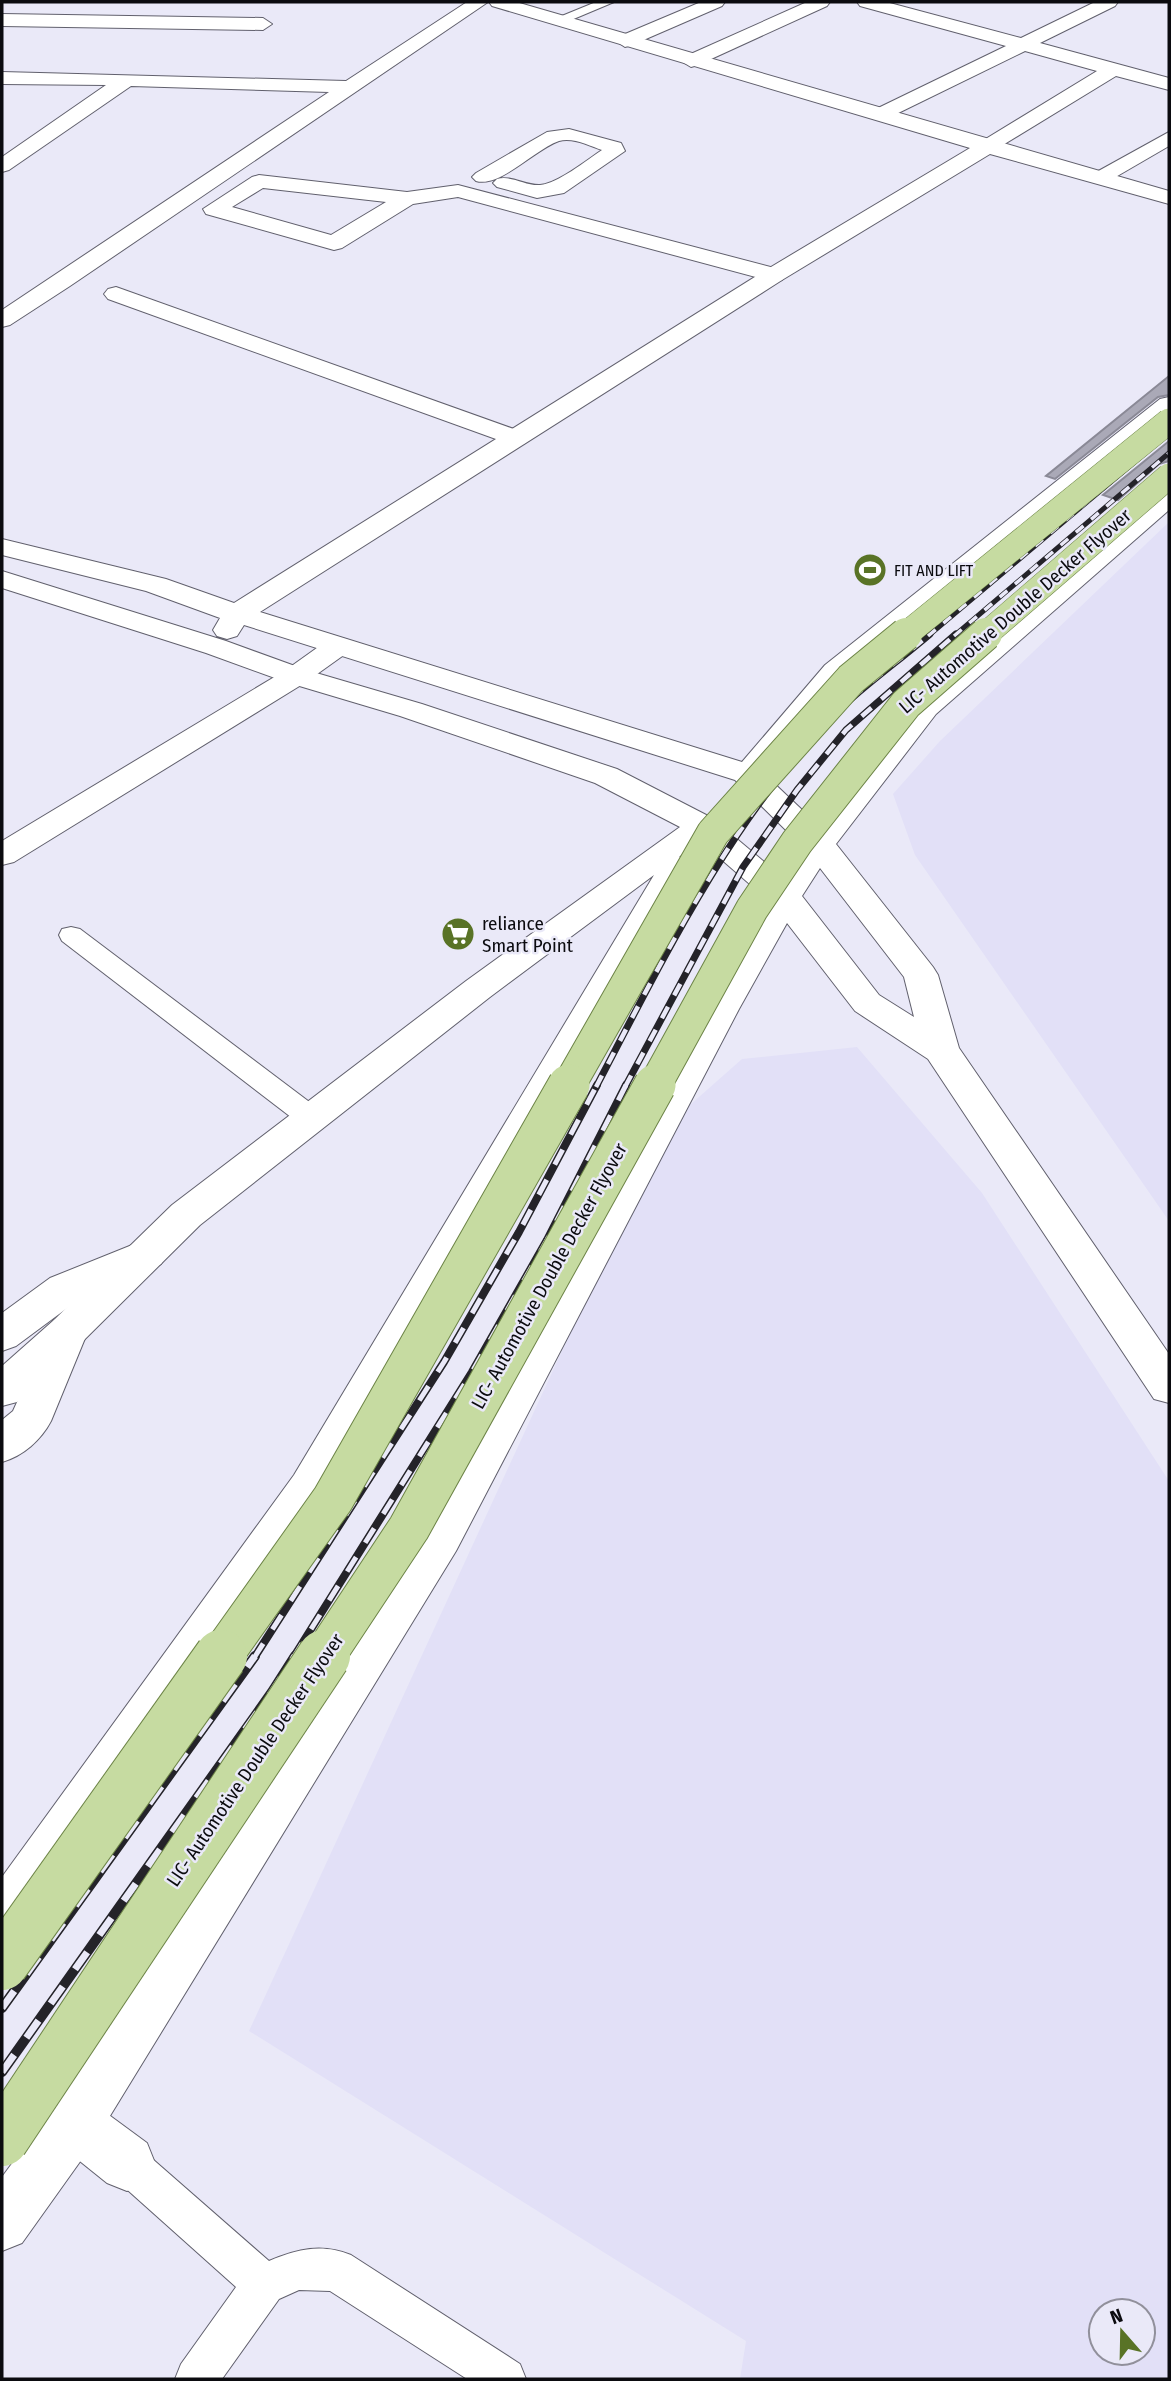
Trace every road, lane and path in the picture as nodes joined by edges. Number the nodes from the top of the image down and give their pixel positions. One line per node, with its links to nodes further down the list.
1 (479, 2): 18 (street)
2 (498, 2): 9 (street)
3 (607, 2): 9 (lane)
4 (716, 2): 11 (street)
5 (821, 2): 13 (street)
6 (866, 2): 12 (street)
7 (1109, 2): 12 (street)
8 (2, 20): 10 (street)
9 (559, 20): 11 (street)
10 (263, 24)
11 (625, 41): 13 (street)
12 (1024, 45): 14 (street); 19 (street)
13 (691, 61): 19 (street)
14 (1115, 68): 17 (street); 21 (street)
15 (2, 78): 16 (street)
16 (127, 80): 18 (street); 22 (street)
17 (1169, 84)
18 (347, 87): 30 (street)
19 (881, 114): 21 (street)
20 (1169, 138): 24 (street)
21 (986, 147): 24 (street); 28 (street)
22 (2, 166)
23 (483, 177): 23 (street); 25 (street)
24 (1100, 178): 27 (street)
25 (458, 191): 26 (street); 28 (street)
26 (407, 198): 26 (street)
27 (1169, 198)
28 (774, 275): 33 (street)
29 (116, 294): 33 (street)
30 (2, 320)
31 (1169, 404): 42 (street)
32 (1169, 421): 57 (main road, bridge)
33 (516, 438): 38 (street)
34 (1169, 476): 59 (main road, LIC- Automotive Double Decker Flyover, bridge)
35 (1169, 496): 44 (street)
36 (2, 547): 38 (street)
37 (2, 579): 40 (street)
38 (237, 614): 39 (street); 40 (street)
39 (338, 646): 41 (street); 42 (street)
40 (216, 647): 41 (street)
41 (296, 676): 43 (street); 45 (street)
42 (746, 773): 43 (street); 44 (street)
43 (701, 825): 46 (street); 49 (street); 56 (street)
44 (819, 844): 46 (street); 48 (street)
45 (2, 855)
46 (785, 897): 48 (street); 58 (street)
47 (71, 935): 49 (lane)
48 (941, 1050): 53 (street)
49 (310, 1117): 50 (street)
50 (147, 1254): 51 (street); 52 (street)
51 (68, 1331): 54 (street); 55 (street)
52 (2, 1335)
53 (1169, 1387)
54 (2, 1390)
55 (2, 1445)
56 (2, 1919)
57 (2, 1964)
58 (75, 2123): 60 (street); 61 (street)
59 (2, 2140)
60 (127, 2164): 62 (lane)
61 (2, 2223)
62 (264, 2284): 63 (lane); 64 (lane)
63 (196, 2379)
64 (505, 2379)

